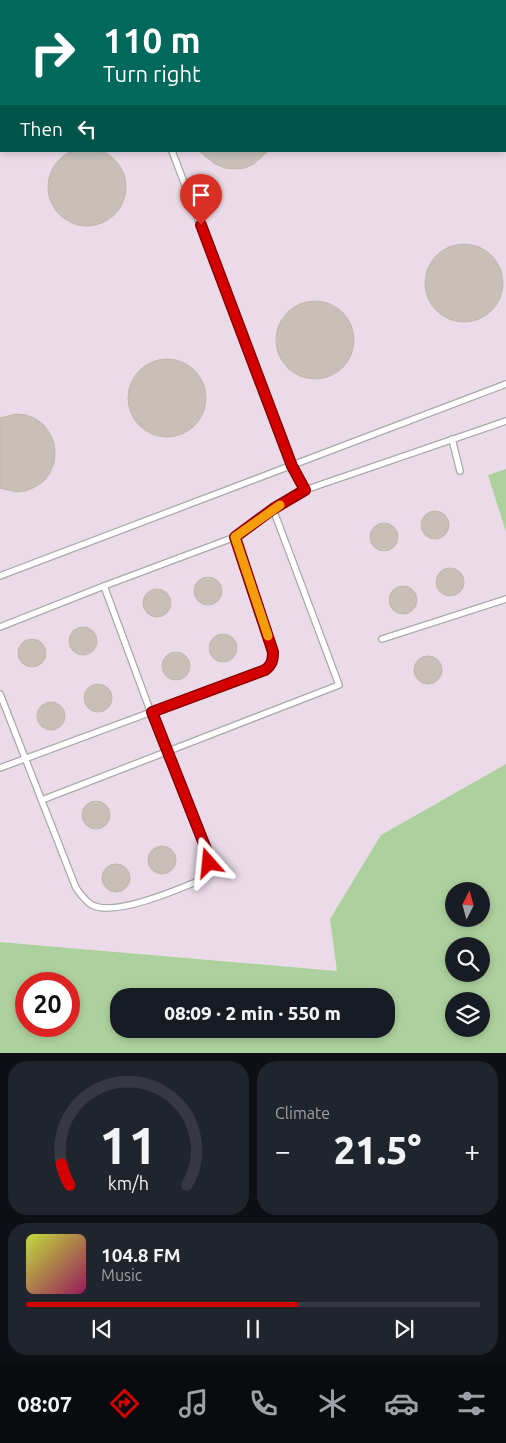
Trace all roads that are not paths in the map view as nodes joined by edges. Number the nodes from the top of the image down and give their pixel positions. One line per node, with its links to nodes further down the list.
1 (172, 152): 5 (lane)
2 (506, 384): 5 (lane)
3 (506, 421): 4 (lane)
4 (452, 439): 6 (lane); 7 (lane)
5 (292, 466): 7 (lane); 10 (lane)
6 (460, 471)
7 (305, 490): 8 (lane)
8 (273, 509): 9 (lane); 17 (lane)
9 (235, 537): 11 (lane); 16 (lane)
10 (0, 576)
11 (104, 586): 13 (lane); 16 (lane)
12 (506, 599): 14 (lane)
13 (0, 627)
14 (382, 638)
15 (0, 694): 18 (lane)
16 (152, 712): 17 (lane); 18 (lane)
17 (167, 750): 20 (lane); 20 (lane)
18 (25, 758): 19 (lane); 20 (lane)
19 (0, 768)
20 (42, 800)

